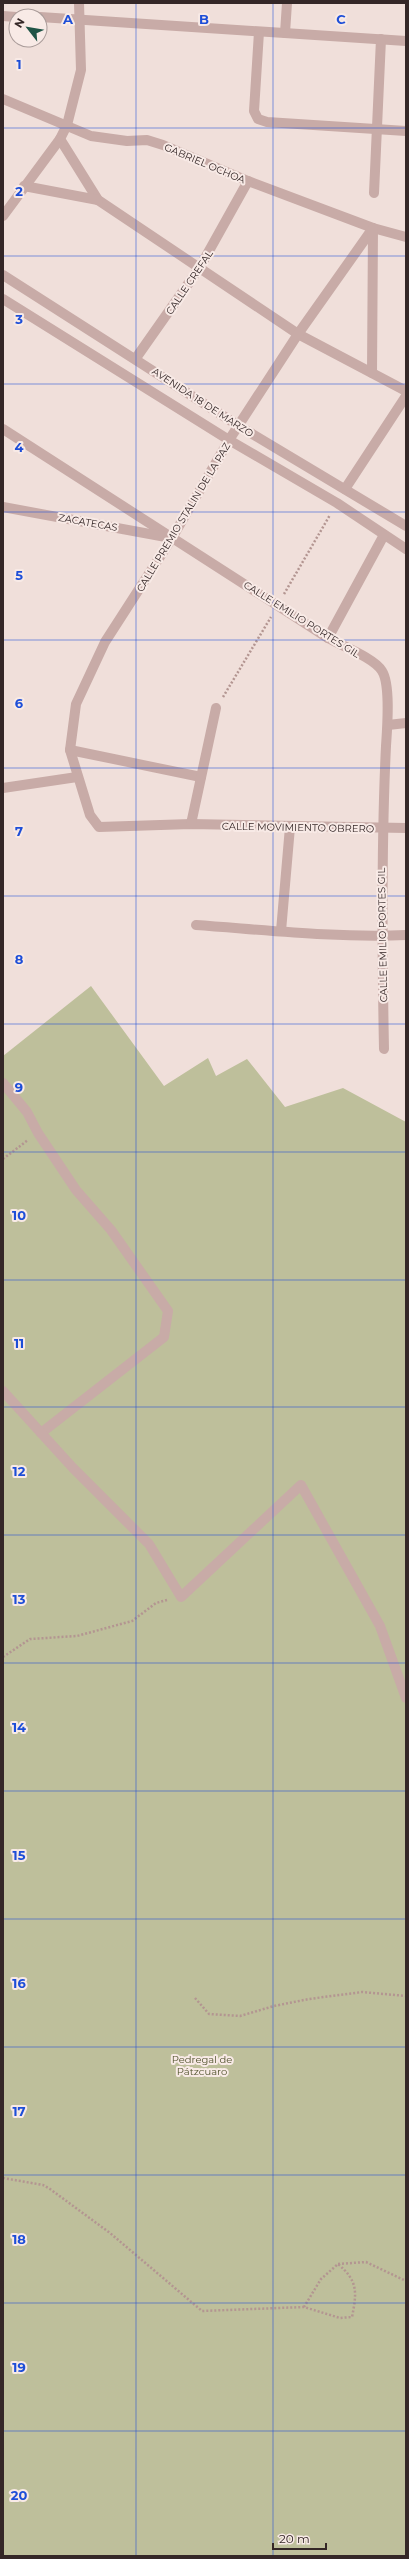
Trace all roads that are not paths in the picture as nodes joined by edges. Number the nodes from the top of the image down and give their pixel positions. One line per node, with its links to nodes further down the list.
1 (79, 3): 4 (street)
2 (287, 3): 6 (street)
3 (48, 17): 4 (street)
4 (79, 18): 5 (street); 10 (street)
5 (259, 32): 6 (street); 11 (street)
6 (285, 32): 7 (street)
7 (381, 39): 8 (street); 11 (street)
8 (406, 41)
9 (3, 99): 10 (street, GABRIEL OCHOA)
10 (67, 124): 13 (street); 14 (street, GABRIEL OCHOA)
11 (377, 130): 12 (street); 16 (street)
12 (406, 131)
13 (60, 139): 15 (street); 17 (street)
14 (248, 182): 19 (street, GABRIEL OCHOA); 21 (street, CALLE CREFAL)
15 (24, 186): 17 (street); 18 (street)
16 (374, 193)
17 (98, 200): 21 (street)
18 (3, 216)
19 (373, 228): 20 (street, GABRIEL OCHOA); 24 (street, CALLE PREMIO STALIN DE LA PAZ); 26 (street)
20 (406, 237)
21 (200, 267): 24 (street); 25 (street, CALLE CREFAL)
22 (3, 275): 25 (street, AVENIDA 18 DE MARZO)
23 (3, 299): 31 (street, AVENIDA 18 DE MARZO)
24 (298, 334): 26 (street); 29 (street, CALLE PREMIO STALIN DE LA PAZ)
25 (136, 358): 29 (street, AVENIDA 18 DE MARZO)
26 (372, 373): 27 (street)
27 (406, 391)
28 (406, 396): 32 (street)
29 (239, 426): 31 (street, CALLE PREMIO STALIN DE LA PAZ); 32 (street, AVENIDA 18 DE MARZO)
30 (3, 429): 36 (street, CALLE EMILIO PORTES GIL)
31 (228, 440): 35 (street, AVENIDA 18 DE MARZO); 36 (street, CALLE PREMIO STALIN DE LA PAZ)
32 (345, 489): 34 (street, AVENIDA 18 DE MARZO)
33 (3, 507): 36 (street, ZACATECAS)
34 (406, 526)
35 (384, 535): 37 (street, AVENIDA 18 DE MARZO); 38 (street)
36 (172, 538): 38 (street, CALLE EMILIO PORTES GIL); 42 (street, CALLE PREMIO STALIN DE LA PAZ)
37 (405, 546)
38 (328, 638): 41 (street, CALLE EMILIO PORTES GIL)
39 (216, 708): 44 (street)
40 (406, 723): 41 (street)
41 (388, 725): 50 (street, CALLE EMILIO PORTES GIL)
42 (70, 750): 43 (street, CALLE PREMIO STALIN DE LA PAZ); 44 (street)
43 (77, 777): 45 (street); 48 (street, CALLE PREMIO STALIN DE LA PAZ)
44 (201, 777): 46 (street)
45 (3, 788)
46 (191, 824): 47 (street, CALLE MOVIMIENTO OBRERO); 48 (street, CALLE MOVIMIENTO OBRERO)
47 (290, 827): 50 (street, CALLE MOVIMIENTO OBRERO); 52 (street)
48 (99, 828)
49 (406, 828): 50 (street, CALLE MOVIMIENTO OBRERO)
50 (382, 829): 54 (street, CALLE EMILIO PORTES GIL)
51 (196, 925): 52 (street)
52 (281, 931): 54 (street)
53 (406, 934): 54 (street)
54 (381, 936): 55 (street, CALLE EMILIO PORTES GIL)
55 (384, 1049)
56 (3, 1083): 58 (street)
57 (3, 1391): 58 (street)
58 (41, 1433): 59 (street)
59 (406, 1698)

